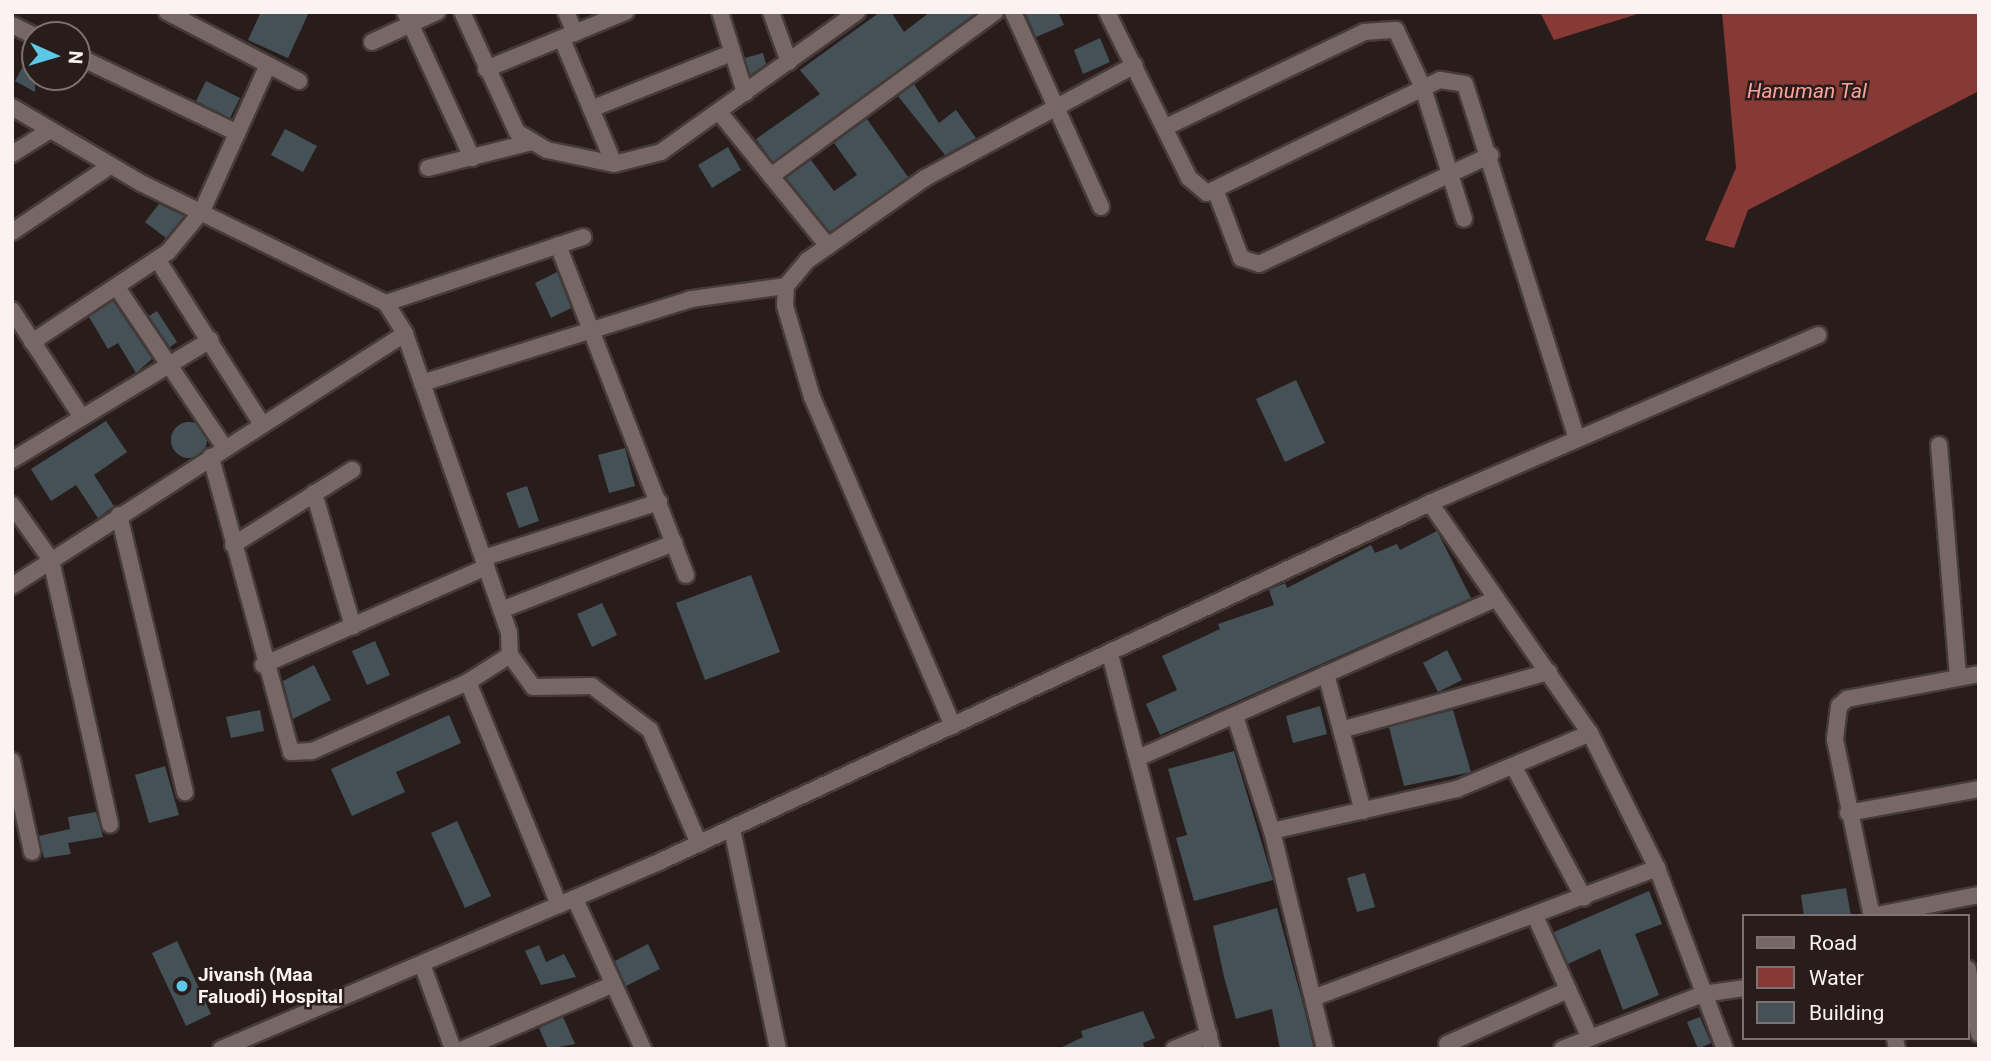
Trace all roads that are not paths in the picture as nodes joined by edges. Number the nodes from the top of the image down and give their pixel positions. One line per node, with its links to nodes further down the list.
1 (167, 12): 18 (street)
2 (437, 12): 12 (street)
3 (462, 12): 20 (street)
4 (566, 12): 13 (street)
5 (626, 12): 13 (street)
6 (720, 12): 15 (street)
7 (771, 12): 16 (street)
8 (857, 12): 16 (street)
9 (995, 12): 39 (street)
10 (1013, 12): 24 (street)
11 (1107, 12): 19 (street)
12 (408, 18): 14 (street); 34 (street)
13 (569, 36): 20 (street); 26 (street)
14 (373, 41)
15 (732, 53): 23 (street); 26 (street)
16 (789, 62): 23 (street)
17 (91, 63): 30 (street)
18 (268, 65): 21 (street); 30 (street)
19 (1135, 65): 24 (street); 28 (street)
20 (485, 69): 31 (street)
21 (299, 81)
22 (1423, 88): 28 (street); 33 (street); 38 (street); 40 (street)
23 (745, 93): 27 (street)
24 (1057, 105): 41 (street); 47 (street)
25 (12, 107): 29 (street)
26 (591, 109): 35 (street)
27 (719, 112): 35 (street); 39 (street)
28 (1166, 127): 40 (street)
29 (47, 132): 32 (street); 36 (street)
30 (238, 133): 42 (street)
31 (528, 143): 34 (street); 35 (street)
32 (12, 154)
33 (1491, 155): 38 (street); 62 (street)
34 (472, 158): 37 (street)
35 (614, 164)
36 (110, 166): 42 (street); 44 (street)
37 (428, 168)
38 (1452, 174): 40 (street); 43 (street)
39 (771, 176): 47 (street)
40 (1216, 192)
41 (1101, 206)
42 (202, 211): 48 (street); 51 (street)
43 (1464, 219)
44 (12, 232)
45 (583, 237): 46 (street)
46 (558, 245): 51 (street); 53 (street)
47 (828, 246): 49 (street)
48 (159, 262): 50 (street); 56 (street)
49 (786, 286): 53 (street); 90 (street)
50 (118, 289): 57 (street); 58 (street)
51 (386, 303): 54 (street)
52 (12, 310): 57 (street)
53 (595, 332): 59 (street); 68 (street)
54 (405, 334): 59 (street); 61 (street)
55 (1818, 335): 62 (street)
56 (210, 340): 58 (street); 61 (street)
57 (33, 342): 60 (street)
58 (169, 364): 60 (street); 64 (street)
59 (422, 383): 75 (street)
60 (81, 416): 65 (street)
61 (262, 425): 64 (street)
62 (1576, 437): 69 (street)
63 (1939, 445): 87 (street)
64 (218, 452): 71 (street); 73 (street)
65 (12, 460)
66 (352, 470): 67 (street)
67 (314, 493): 73 (street); 80 (street)
68 (659, 502): 72 (street); 75 (street)
69 (1430, 503): 78 (street); 81 (street)
70 (12, 505): 74 (street)
71 (119, 515): 74 (street); 97 (street)
72 (674, 543): 76 (street); 79 (street)
73 (233, 545): 83 (street)
74 (51, 560): 77 (street); 100 (street)
75 (484, 562): 79 (street); 80 (street)
76 (686, 575)
77 (12, 586)
78 (1493, 600): 84 (street); 85 (street)
79 (501, 610): 82 (street)
80 (353, 626): 83 (street)
81 (1110, 654): 90 (street); 93 (street)
82 (509, 655): 88 (street); 103 (street)
83 (263, 664): 88 (street)
84 (1549, 672): 91 (street); 92 (street)
85 (1326, 674): 89 (street); 91 (street)
86 (1979, 674): 87 (street)
87 (1958, 677): 99 (street)
88 (468, 682): 110 (street)
89 (1235, 716): 93 (street); 102 (street)
90 (953, 726): 101 (street)
91 (1341, 730): 98 (street)
92 (1590, 733): 95 (street); 105 (street)
93 (1138, 758): 124 (street)
94 (12, 761): 104 (street)
95 (1515, 769): 98 (street); 107 (street)
96 (1979, 789): 99 (street)
97 (185, 792)
98 (1363, 811): 102 (street)
99 (1848, 813): 111 (street)
100 (110, 825)
101 (732, 829): 103 (street); 130 (street)
102 (1272, 831): 121 (street)
103 (699, 844): 108 (street)
104 (32, 852)
105 (1657, 868): 107 (street); 119 (street)
106 (1979, 895): 109 (street)
107 (1584, 898): 113 (street)
108 (575, 899): 110 (street); 116 (street)
109 (1956, 899): 111 (street); 112 (street)
110 (559, 905): 114 (street)
111 (1871, 914)
112 (1959, 914)
113 (1536, 918): 118 (street); 121 (street)
114 (422, 964): 126 (street); 127 (street)
115 (1970, 976): 120 (street)
116 (614, 984): 128 (street); 129 (street)
117 (1742, 988): 119 (street)
118 (1568, 990): 123 (street); 125 (street)
119 (1703, 994): 123 (street); 134 (street)
120 (1976, 996): 122 (street)
121 (1313, 998): 132 (street)
122 (1979, 1034)
123 (1590, 1037): 133 (street)
124 (1210, 1042): 131 (street)
125 (1447, 1044)
126 (221, 1049)
127 (453, 1049)
128 (463, 1049)
129 (643, 1049)
130 (778, 1049)
131 (1174, 1049)
132 (1325, 1049)
133 (1562, 1049)
134 (1725, 1049)

